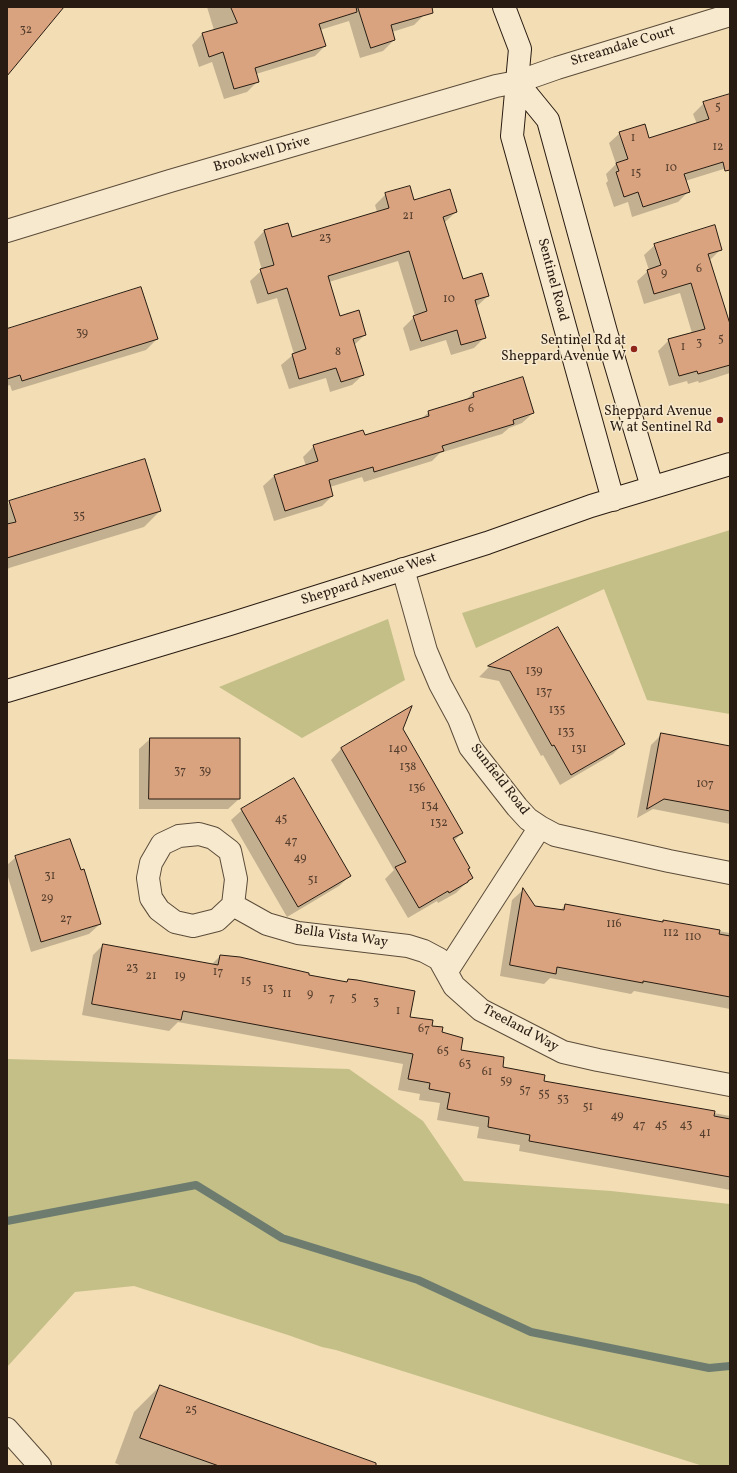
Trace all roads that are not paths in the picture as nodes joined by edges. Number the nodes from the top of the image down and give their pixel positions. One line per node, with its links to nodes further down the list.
1 (504, 7): 3 (street, Sentinel Road)
2 (730, 15): 3 (street, Streamdale Court)
3 (517, 82): 4 (street, Brookwell Drive); 6 (street); 7 (street, Sentinel Road)
4 (7, 231)
5 (730, 464): 6 (street, Sheppard Avenue West)
6 (652, 487): 7 (street, Sheppard Avenue West)
7 (613, 500): 8 (street, Sheppard Avenue West)
8 (403, 569): 9 (street, Sheppard Avenue West); 10 (street, Sunfield Road)
9 (7, 691)
10 (540, 827): 11 (street, Sunfield Road); 13 (street)
11 (730, 873)
12 (233, 905): 12 (street); 13 (street, Bella Vista Way)
13 (447, 971): 14 (street, Treeland Way)
14 (730, 1085)
15 (7, 1428): 16 (street)
16 (40, 1466)

